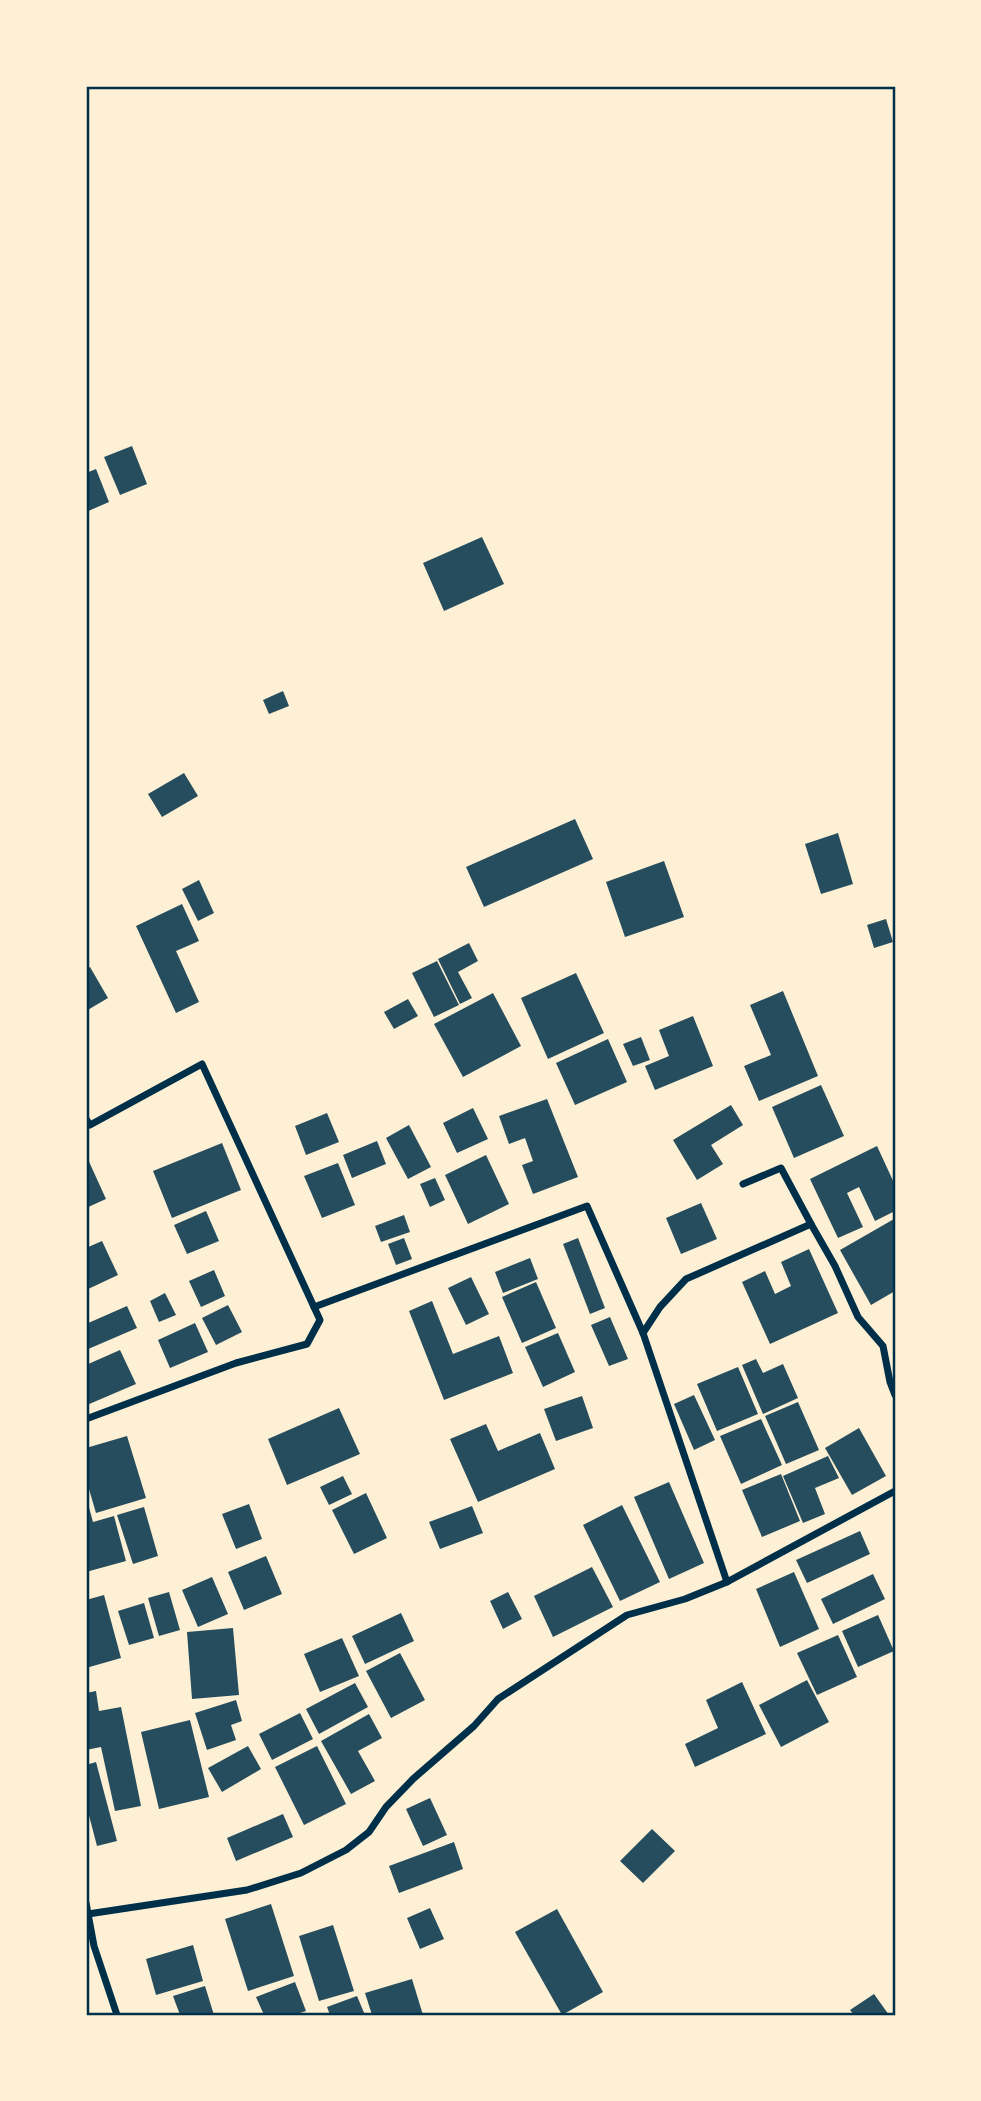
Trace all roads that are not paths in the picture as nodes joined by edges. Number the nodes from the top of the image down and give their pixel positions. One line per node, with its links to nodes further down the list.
1 (86, 1119): 4 (street)
2 (743, 1184): 3 (street)
3 (811, 1224): 5 (street); 6 (street)
4 (314, 1307): 5 (street); 7 (street)
5 (643, 1333): 9 (street)
6 (895, 1395)
7 (86, 1419)
8 (895, 1491): 9 (street)
9 (727, 1582): 11 (street)
10 (86, 1903): 11 (street)
11 (88, 1914): 12 (street)
12 (90, 1948): 13 (street)
13 (117, 2015)

